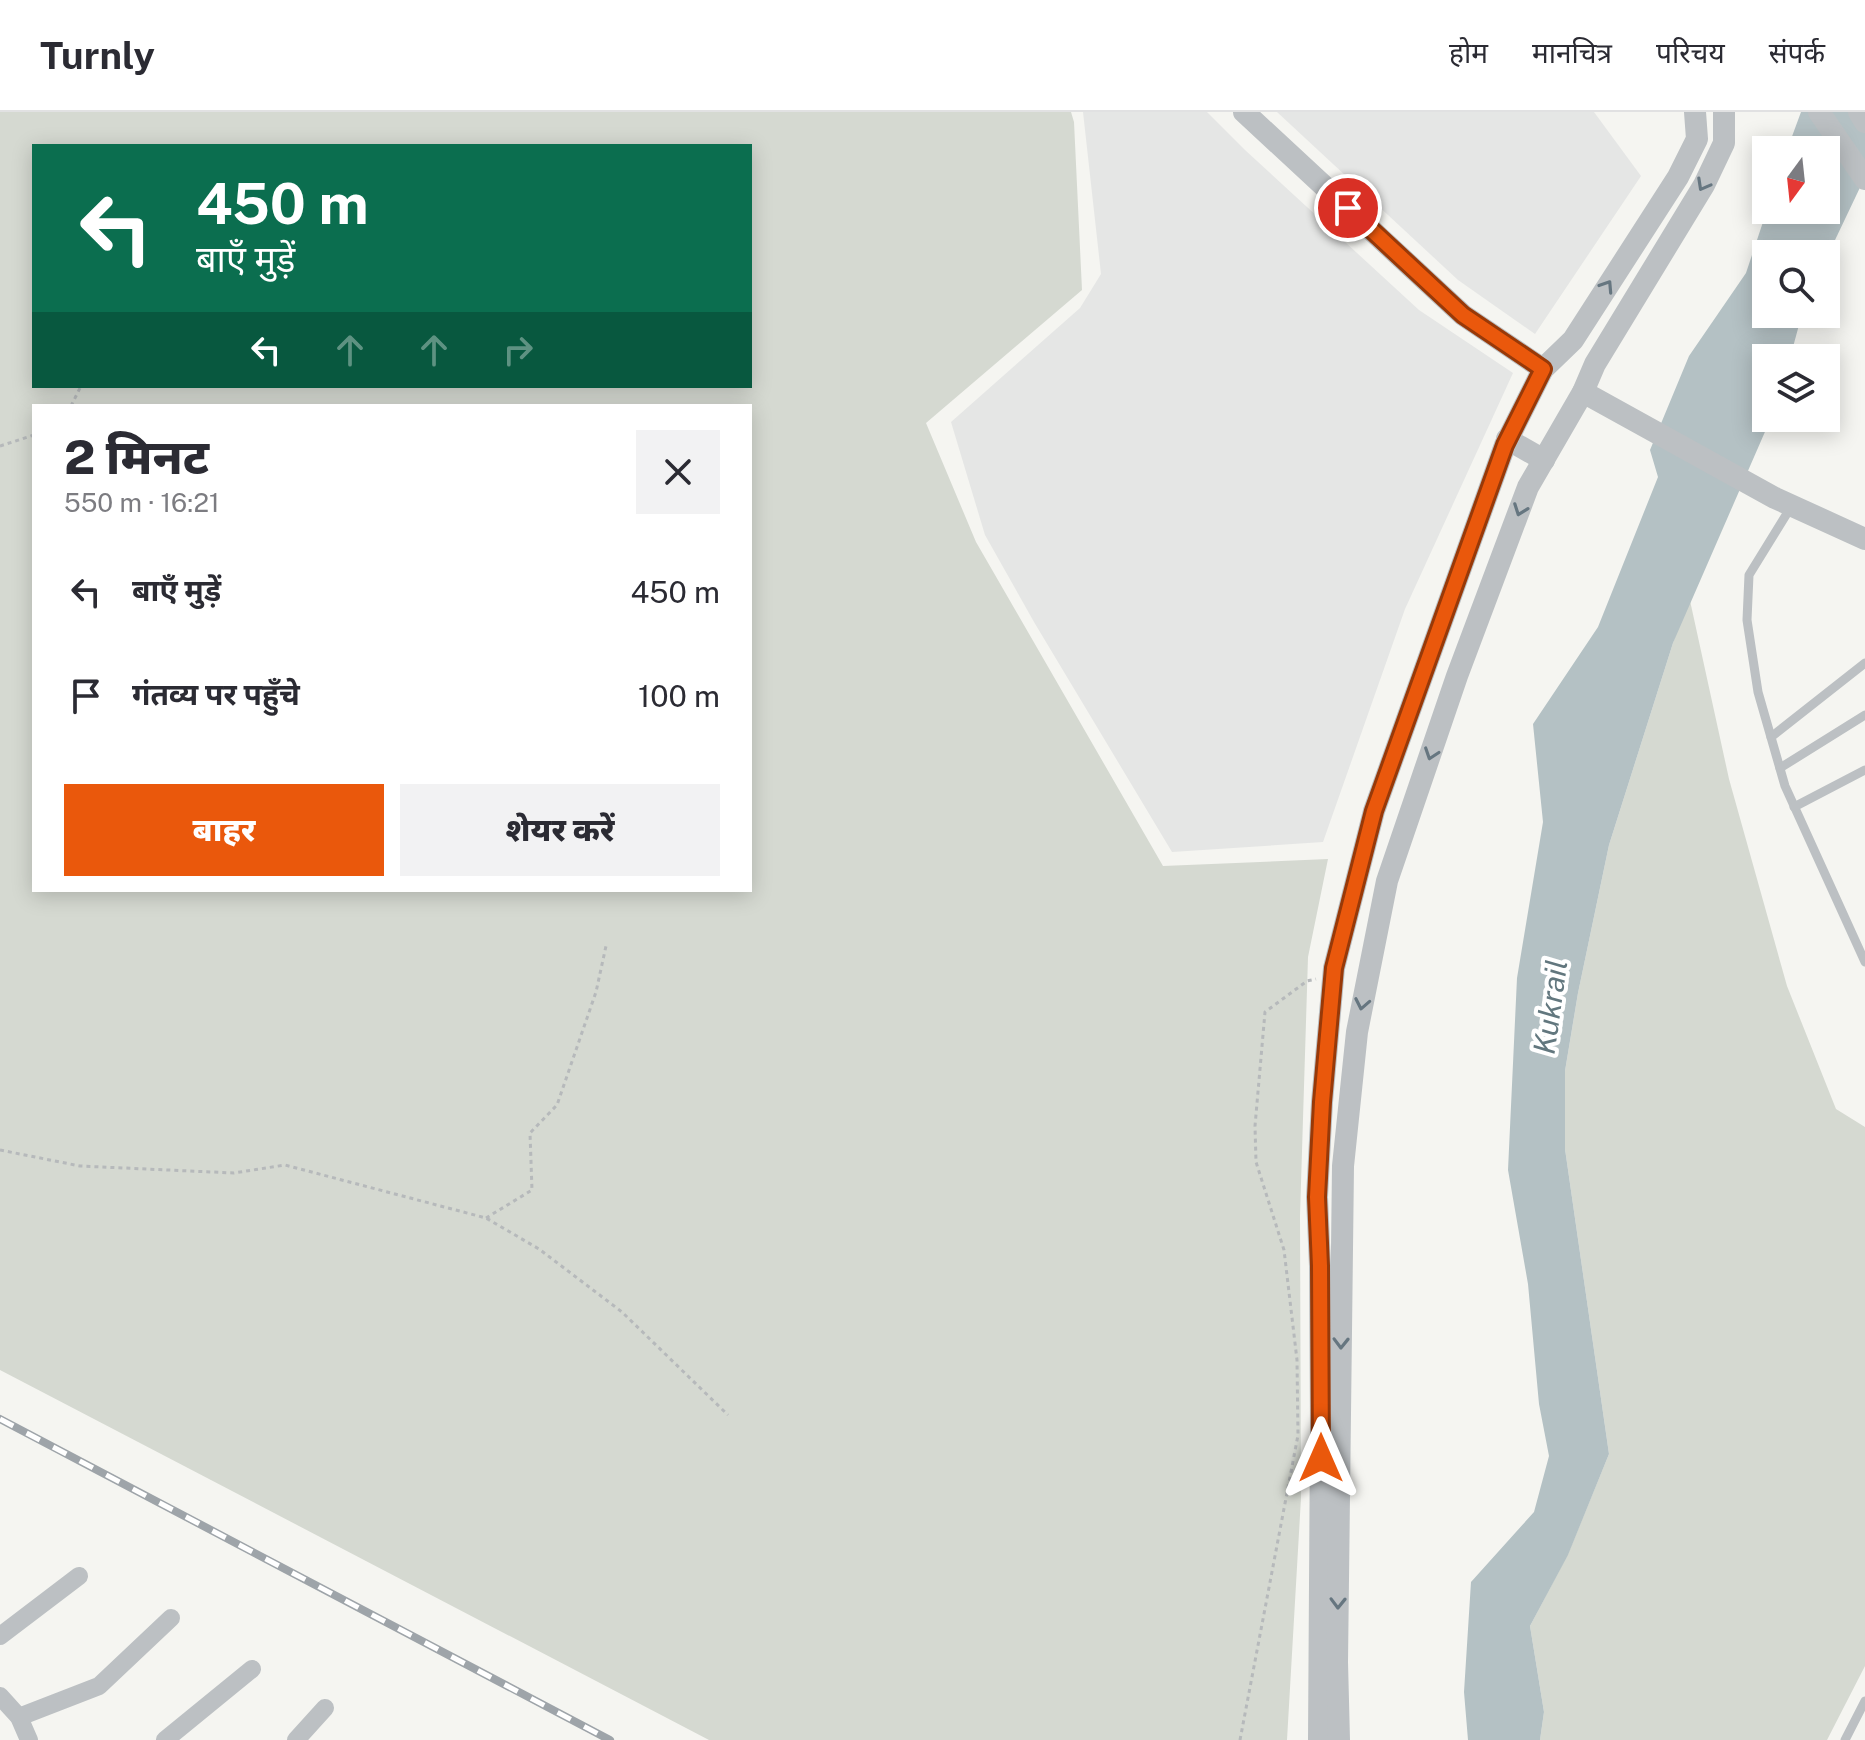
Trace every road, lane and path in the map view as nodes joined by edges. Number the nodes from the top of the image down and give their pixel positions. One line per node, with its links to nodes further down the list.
1 (1244, 112): 10 (street)
2 (1695, 112): 8 (street, one-way to 2)
3 (1724, 112): 9 (street, one-way to 9)
4 (1819, 112): 7 (street)
5 (1859, 112): 6 (street)
6 (1865, 122)
7 (1865, 179)
8 (1588, 317): 9 (street); 10 (street)
9 (1614, 333): 11 (street)
10 (1543, 369): 13 (street)
11 (1589, 396): 15 (street); 16 (street)
12 (32, 436): 14 (path)
13 (1507, 439): 15 (street); 26 (street)
14 (0, 446)
15 (1544, 460): 29 (street, one-way to 29)
16 (1783, 502): 17 (street); 20 (lane)
17 (1865, 539)
18 (1865, 663): 20 (lane)
19 (1865, 715): 21 (lane)
20 (1771, 737): 21 (lane)
21 (1780, 768): 23 (lane)
22 (1865, 770): 23 (lane)
23 (1794, 807): 25 (lane)
24 (606, 946): 28 (path)
25 (1865, 962)
26 (1333, 975): 29 (street); 42 (path)
27 (0, 1150): 28 (path)
28 (486, 1218): 30 (path)
29 (1331, 1265): 43 (street); 44 (street, one-way to 44)
30 (728, 1415)
31 (79, 1576): 33 (street)
32 (171, 1618): 38 (street)
33 (0, 1636)
34 (252, 1669): 40 (street)
35 (0, 1696): 38 (street)
36 (1865, 1701): 45 (lane)
37 (325, 1708): 41 (street)
38 (19, 1717): 39 (street)
39 (29, 1740)
40 (165, 1740)
41 (296, 1740)
42 (1240, 1740)
43 (1319, 1740)
44 (1339, 1740)
45 (1845, 1740)

